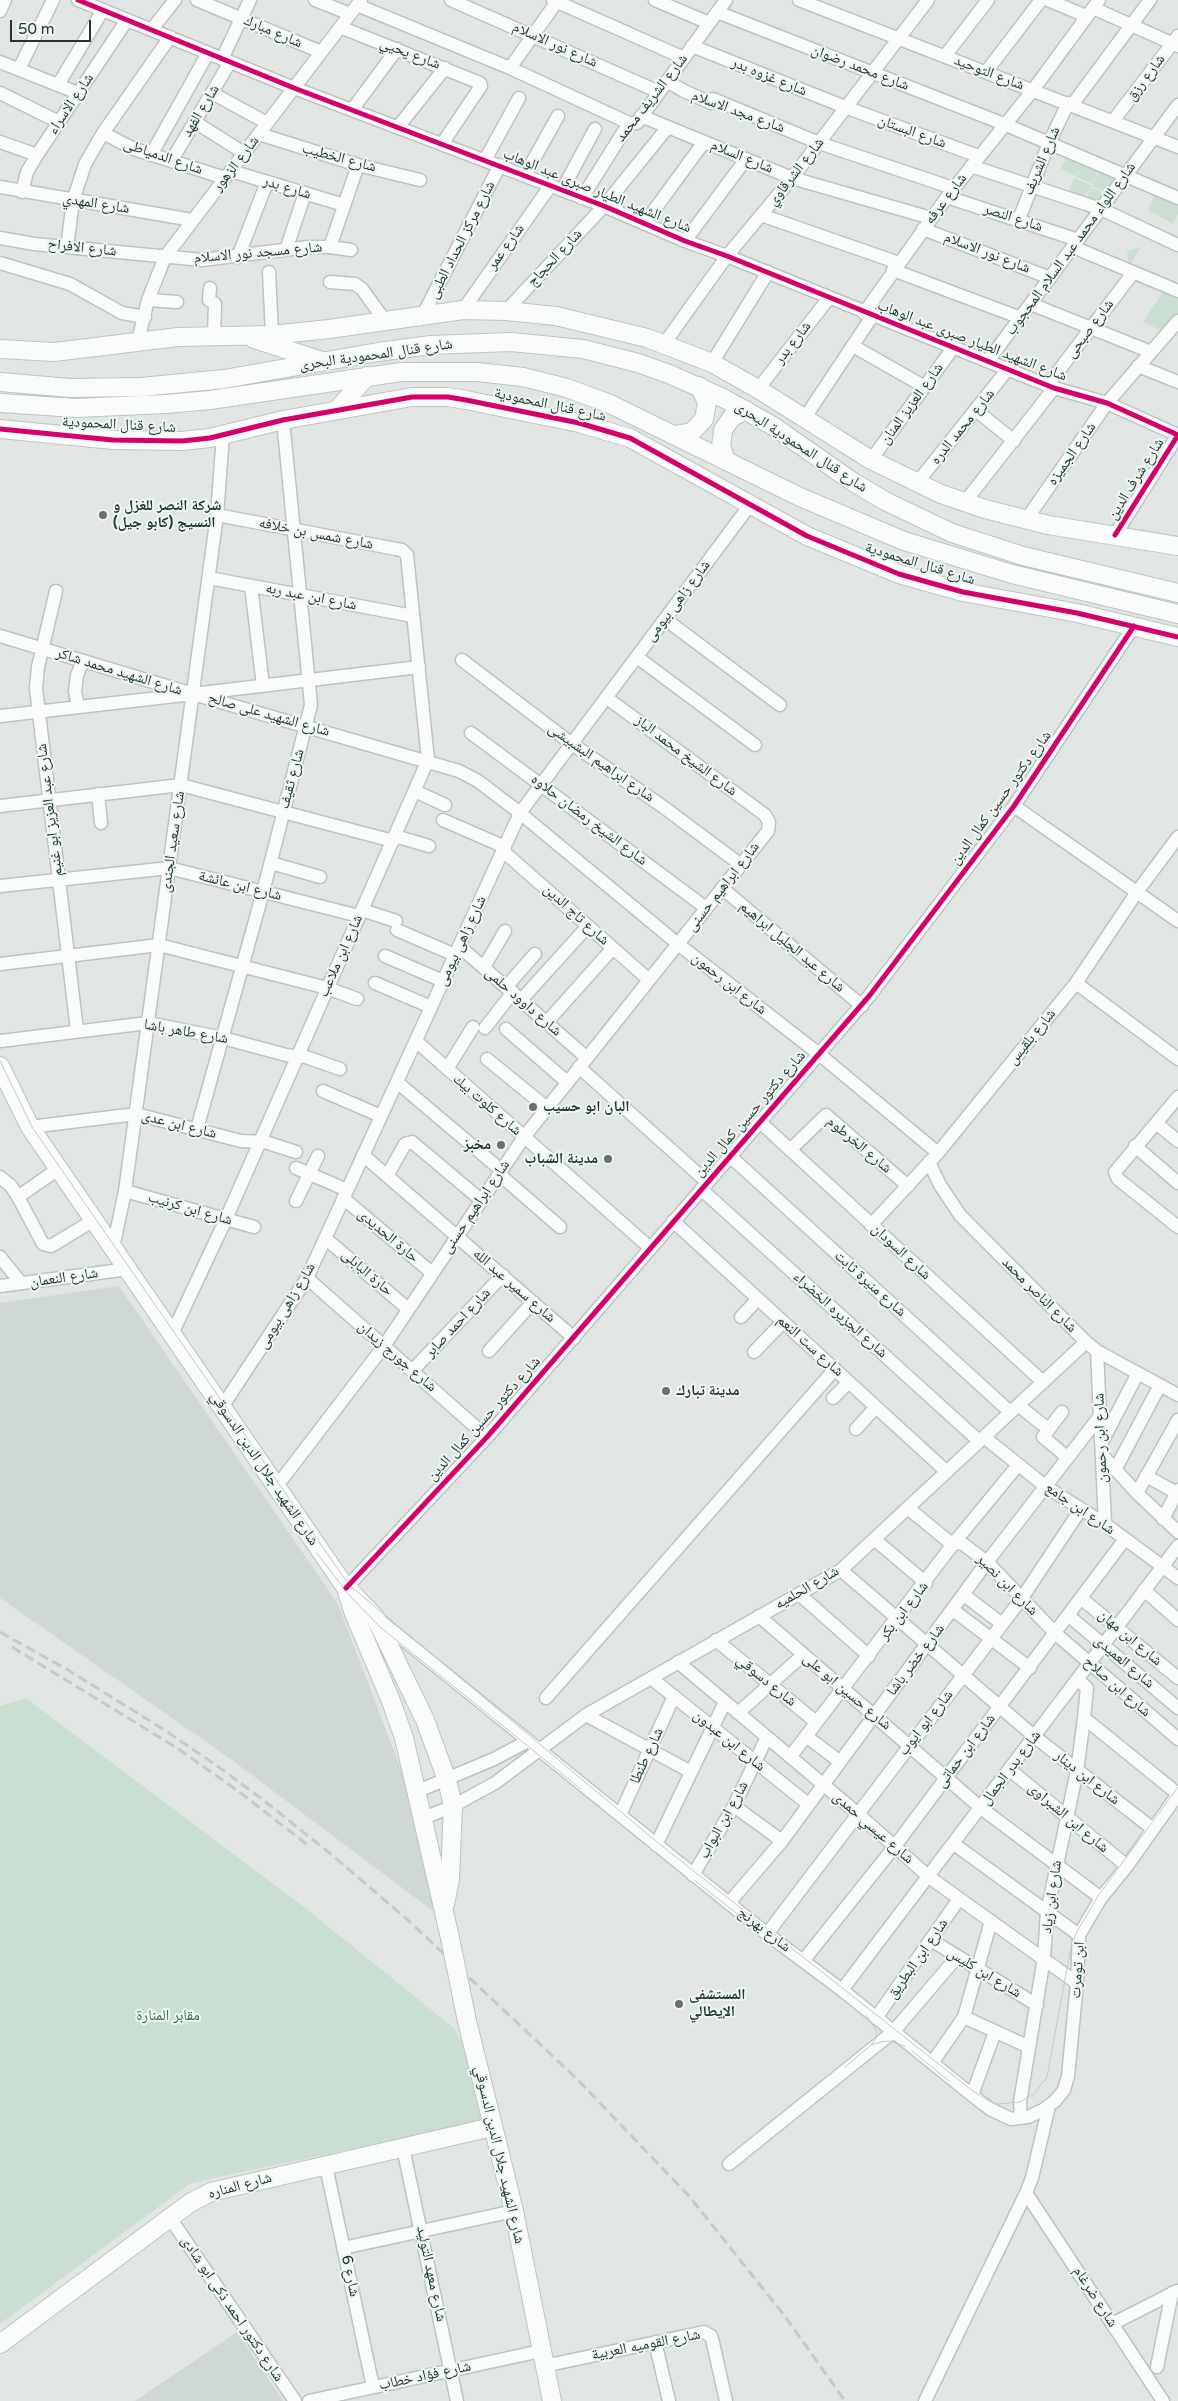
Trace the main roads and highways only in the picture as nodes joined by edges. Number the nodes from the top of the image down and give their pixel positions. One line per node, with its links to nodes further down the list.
1 (243, 336): 2 (main road); 3 (main road); 13 (main road)
2 (0, 348)
3 (325, 362): 5 (main road, شارع قنال المحمودية البحرى); 6 (main road, شارع قنال المحمودية البحرى)
4 (367, 376): 7 (main road, شارع قنال المحمودية البحرى); 8 (main road); 11 (main road, شارع قنال المحمودية البحرى)
5 (0, 382)
6 (699, 386): 9 (main road, شارع قنال المحمودية البحرى); 11 (main road)
7 (0, 404)
8 (337, 410): 10 (main road, شارع قنال المحمودية); 16 (main road, شارع قنال المحمودية)
9 (746, 410): 12 (main road); 15 (main road, شارع قنال المحمودية البحرى)
10 (0, 429)
11 (675, 435): 12 (main road, شارع قنال المحمودية البحرى)
12 (726, 461): 14 (main road, شارع قنال المحمودية البحرى)
13 (1178, 546)
14 (1012, 574): 16 (main road); 17 (main road, شارع قنال المحمودية البحرى)
15 (1177, 589)
16 (1077, 613): 18 (main road, شارع قنال المحمودية)
17 (1178, 614)
18 (1178, 637)
19 (0, 1066): 20 (main road, شارع الشهيد جلال الدين الدسوقي)
20 (4, 1084): 21 (main road, شارع الشهيد جلال الدين الدسوقي)
21 (346, 1588): 22 (main road, شارع الشهيد جلال الدين الدسوقي); 22 (main road, شارع الشهيد جلال الدين الدسوقي)
22 (445, 1910): 23 (main road, شارع الشهيد جلال الدين الدسوقي, bridge)
23 (492, 2127): 24 (main road, شارع المناره); 25 (main road, شارع الشهيد جلال الدين الدسوقي)
24 (0, 2344)
25 (552, 2401)

